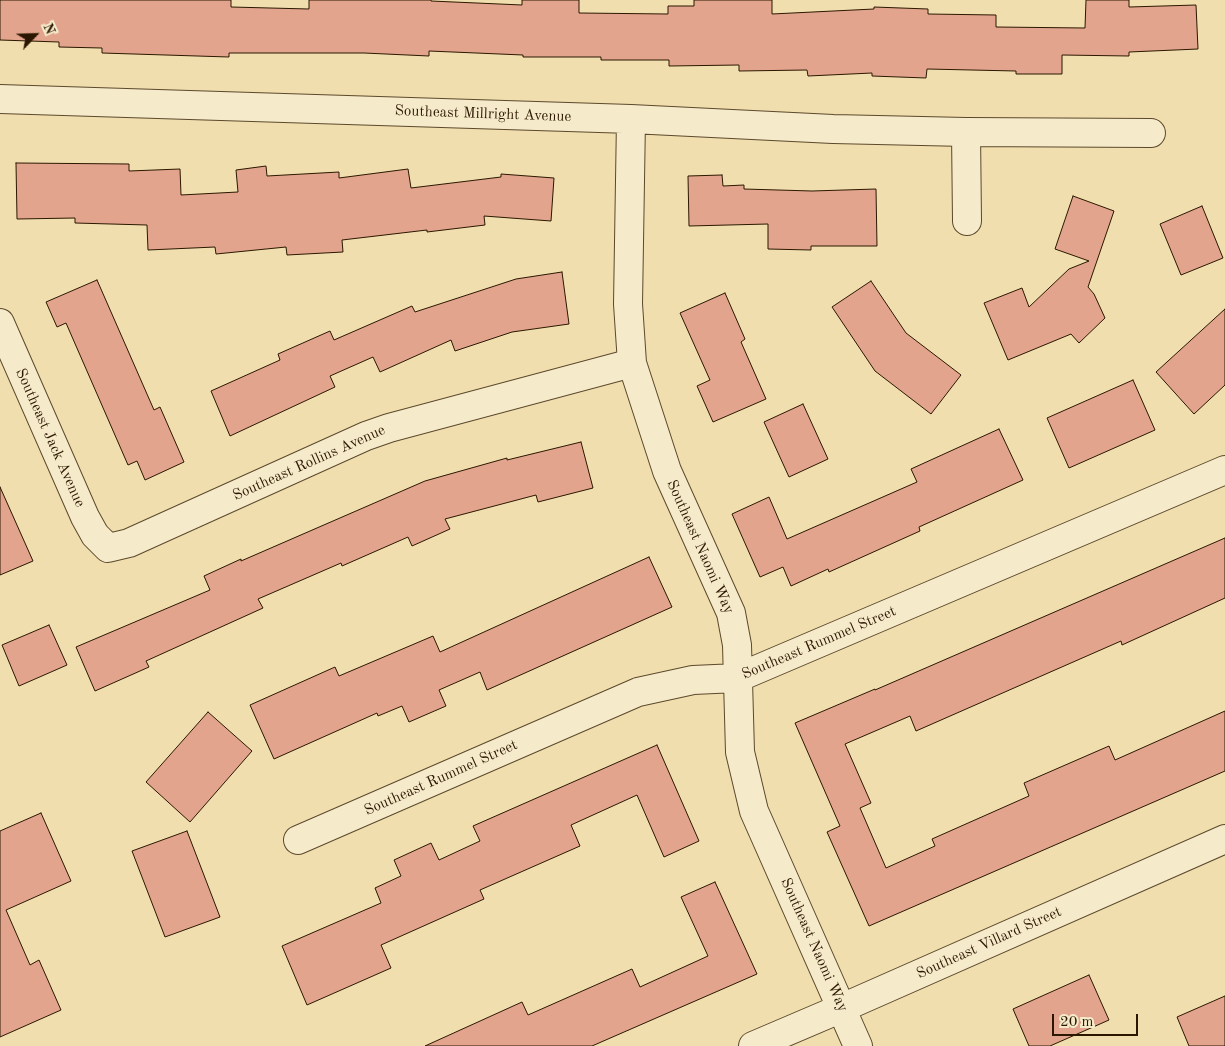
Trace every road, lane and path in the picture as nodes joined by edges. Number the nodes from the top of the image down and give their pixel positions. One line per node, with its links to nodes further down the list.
1 (0, 99): 2 (street, Southeast Millright Avenue)
2 (631, 119): 3 (street, Southeast Millright Avenue); 7 (street, Southeast Naomi Way)
3 (966, 132): 4 (street, Southeast Millright Avenue); 5 (street)
4 (1151, 133)
5 (967, 221)
6 (0, 323): 8 (street, Southeast Jack Avenue)
7 (632, 363): 10 (street, Southeast Rollins Avenue); 11 (street, Southeast Naomi Way)
8 (8, 364): 10 (street, Southeast Jack Avenue)
9 (1225, 470): 11 (street, Southeast Rummel Street)
10 (108, 548)
11 (737, 678): 13 (street, Southeast Rummel Street); 14 (street, Southeast Naomi Way)
12 (1225, 839): 14 (street, Southeast Villard Street)
13 (298, 840)
14 (842, 1008): 15 (street, Southeast Villard Street); 16 (street, Southeast Naomi Way)
15 (753, 1046)
16 (858, 1046)

